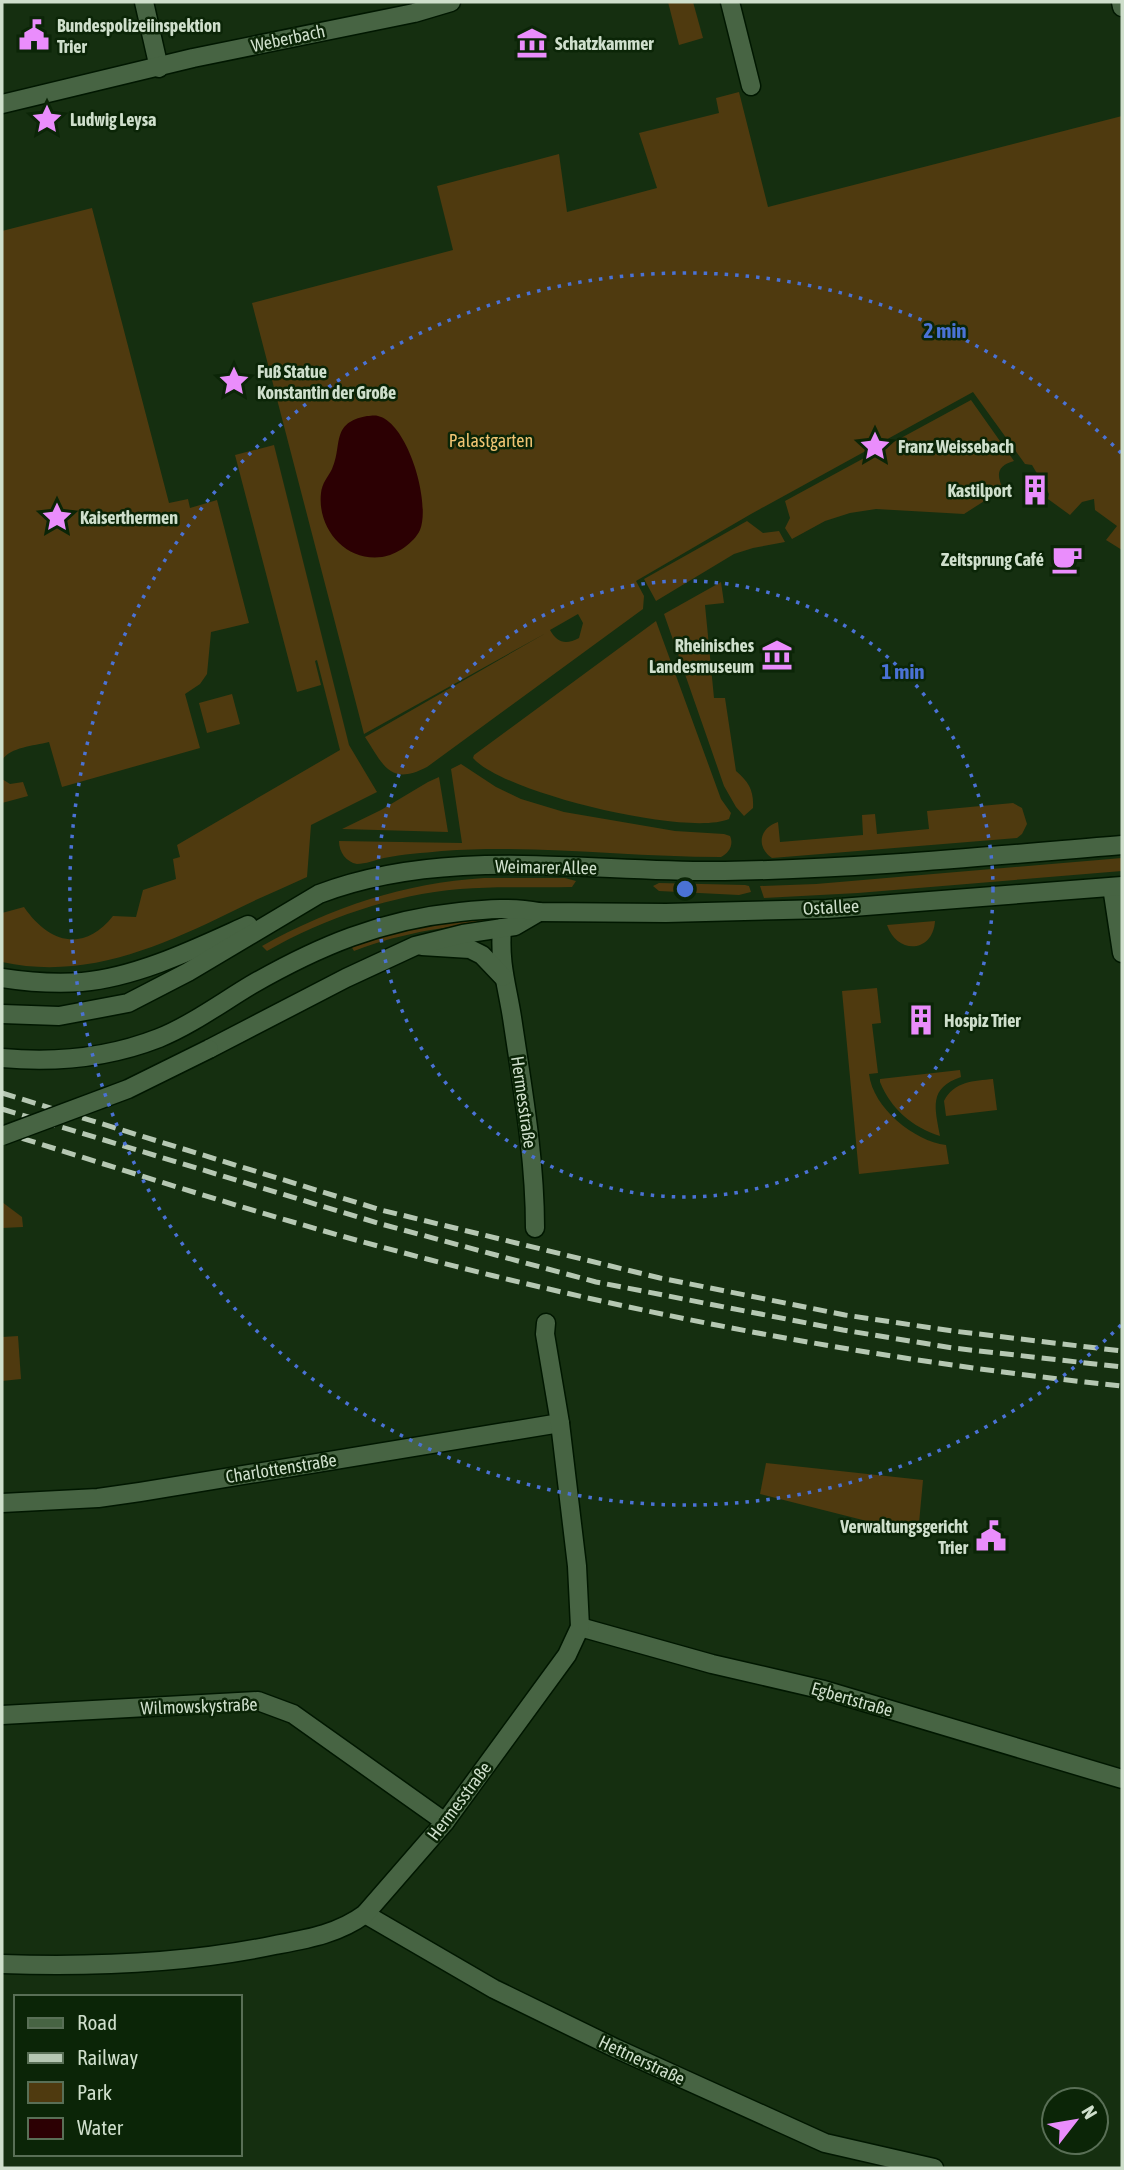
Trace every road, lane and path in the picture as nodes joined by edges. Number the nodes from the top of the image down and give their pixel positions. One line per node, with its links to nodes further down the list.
1 (144, 2): 6 (street)
2 (452, 2): 6 (street, Weberbach)
3 (730, 2): 7 (street)
4 (1121, 2): 5 (street)
5 (1122, 7)
6 (159, 68): 8 (street, Weberbach)
7 (751, 86)
8 (2, 104)
9 (1122, 845): 11 (street, Weimarer Allee)
10 (1117, 886): 12 (street, Ostallee); 15 (street)
11 (319, 894): 17 (street); 18 (street, Weimarer Allee)
12 (539, 912): 13 (street); 19 (street, Ostallee)
13 (502, 928): 14 (street); 16 (street, Hermesstraße)
14 (415, 946): 16 (street); 20 (street, bridge)
15 (1122, 953)
16 (503, 976): 21 (street, Hermesstraße)
17 (2, 978)
18 (2, 1014)
19 (2, 1058)
20 (2, 1136)
21 (535, 1228)
22 (546, 1323): 23 (street, Hermesstraße)
23 (560, 1423): 24 (street, Charlottenstraße); 25 (street, Hermesstraße)
24 (2, 1503)
25 (580, 1627): 27 (street, Egbertstraße); 28 (street, Hermesstraße)
26 (2, 1715): 28 (street, Wilmowskystraße)
27 (1122, 1779)
28 (445, 1822): 29 (street, Hermesstraße)
29 (365, 1914): 30 (street, Hermesstraße); 31 (street, Hettnerstraße)
30 (2, 1964)
31 (934, 2168)

